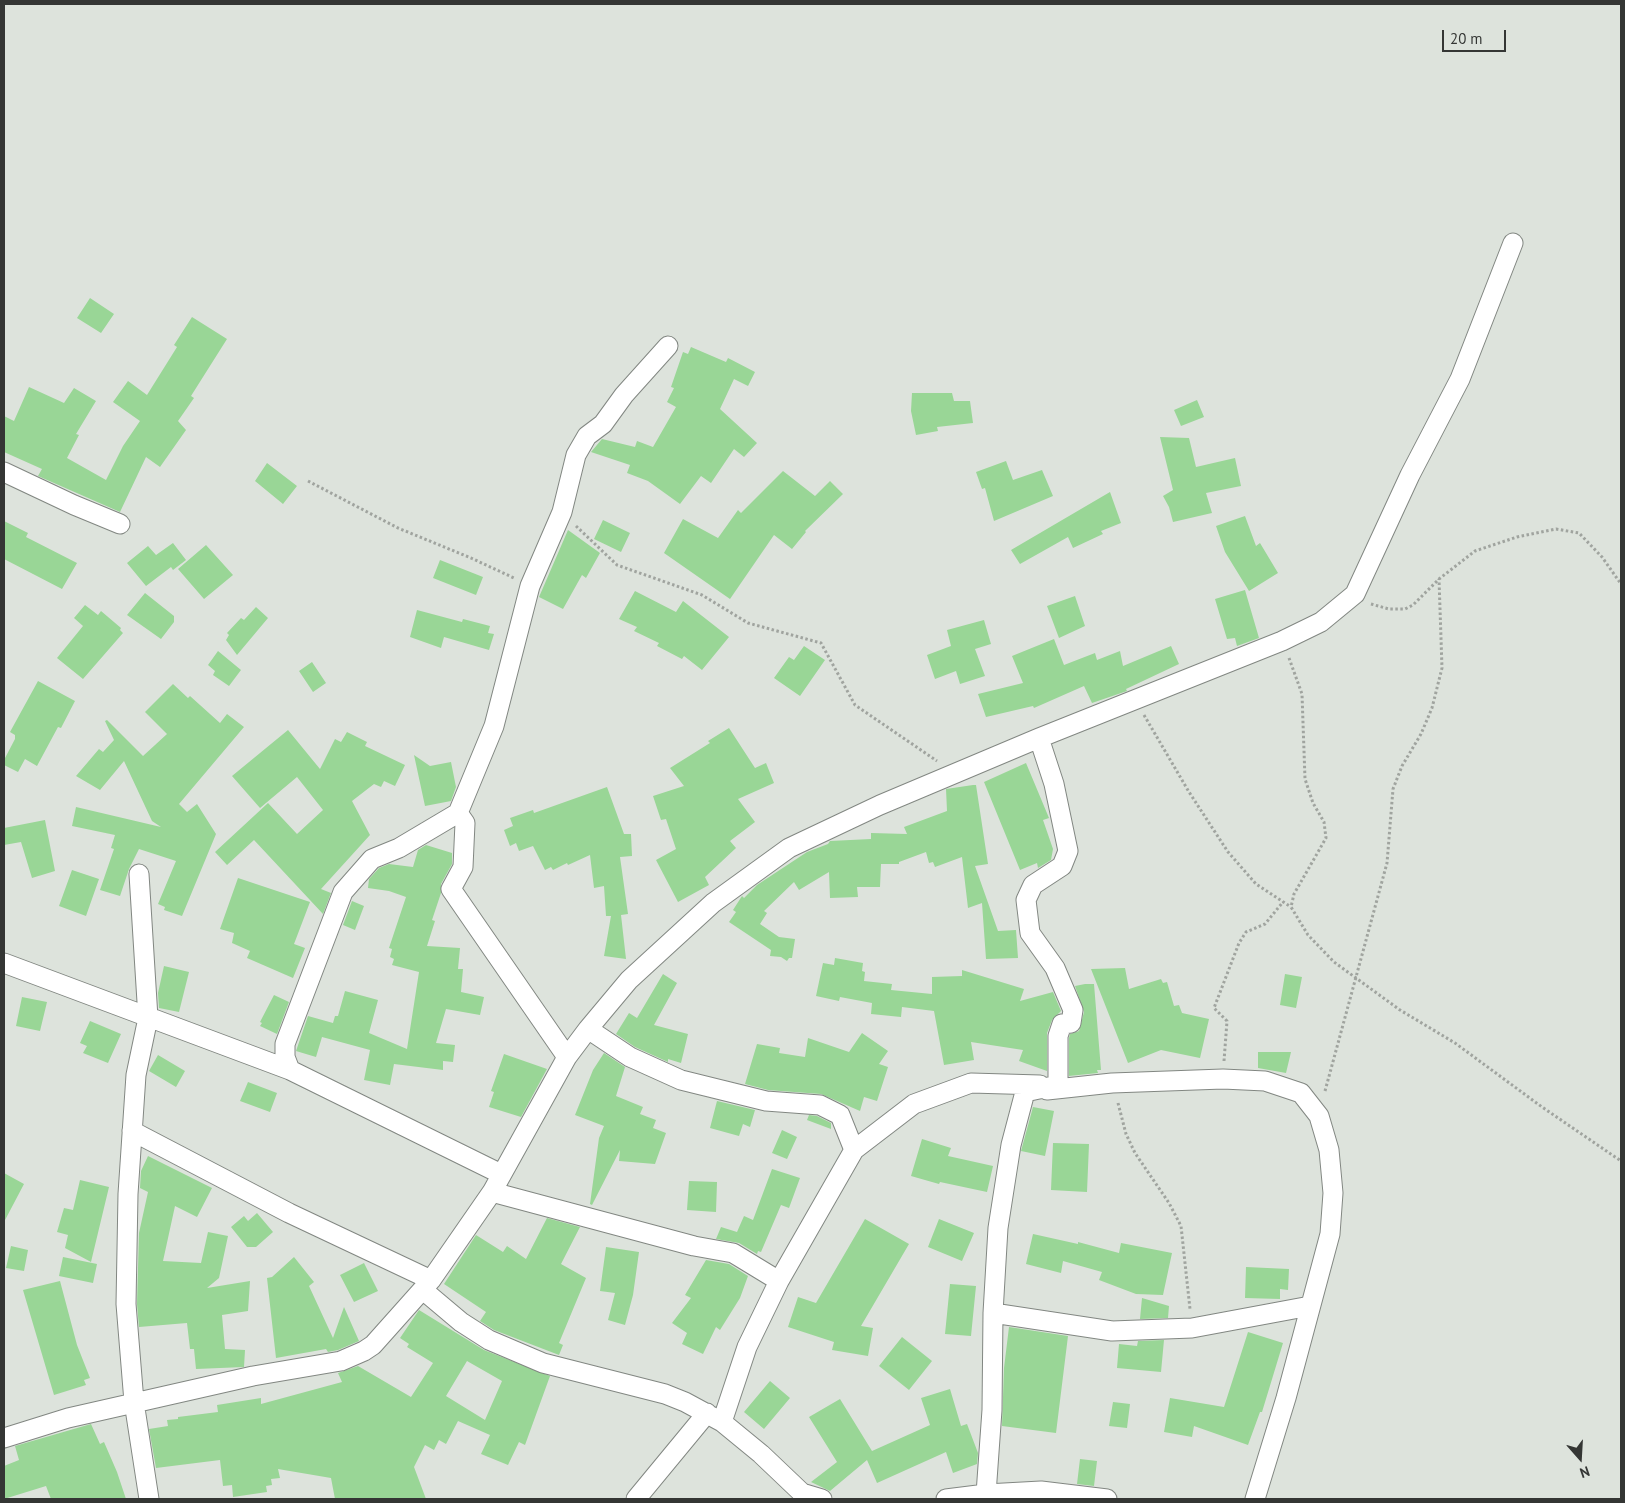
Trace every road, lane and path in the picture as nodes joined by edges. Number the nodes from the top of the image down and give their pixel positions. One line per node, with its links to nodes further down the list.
1 (1512, 243): 10 (street)
2 (668, 346): 5 (street)
3 (4, 472): 6 (street)
4 (308, 482): 9 (path)
5 (562, 512): 9 (street); 14 (path)
6 (120, 524)
7 (1439, 579): 8 (path); 10 (path); 20 (path)
8 (1621, 584)
9 (530, 586): 15 (street)
10 (1355, 594): 11 (street)
11 (1282, 641): 12 (street); 18 (path)
12 (1135, 699): 13 (street); 17 (path)
13 (1039, 738): 14 (street); 27 (street)
14 (956, 774): 22 (street)
15 (458, 813): 23 (street); 24 (street)
16 (139, 874): 21 (street)
17 (1283, 902): 18 (path); 25 (path)
18 (1291, 907): 20 (path)
19 (4, 963): 21 (street)
20 (1355, 978): 29 (path); 32 (path)
21 (148, 1018): 24 (street); 30 (street)
22 (588, 1029): 23 (street); 31 (street)
23 (567, 1057): 33 (street)
24 (290, 1070): 33 (street)
25 (1223, 1079): 26 (street); 29 (street)
26 (1112, 1083): 28 (street); 39 (path)
27 (1058, 1085): 28 (street); 31 (street)
28 (1026, 1092): 38 (street)
29 (1319, 1116): 37 (street)
30 (132, 1131): 36 (street); 40 (street)
31 (854, 1150): 35 (street)
32 (1621, 1160)
33 (500, 1174): 34 (street)
34 (492, 1192): 35 (street); 36 (street)
35 (779, 1281): 41 (street)
36 (427, 1285): 40 (street); 41 (street)
37 (1310, 1306): 39 (street); 49 (street)
38 (993, 1313): 39 (street); 43 (street)
39 (1192, 1328)
40 (134, 1402): 42 (street); 44 (street)
41 (714, 1418): 45 (street); 46 (street)
42 (4, 1438)
43 (986, 1494): 47 (street); 48 (street)
44 (149, 1499)
45 (636, 1499)
46 (822, 1499)
47 (946, 1499)
48 (1106, 1499)
49 (1255, 1499)

